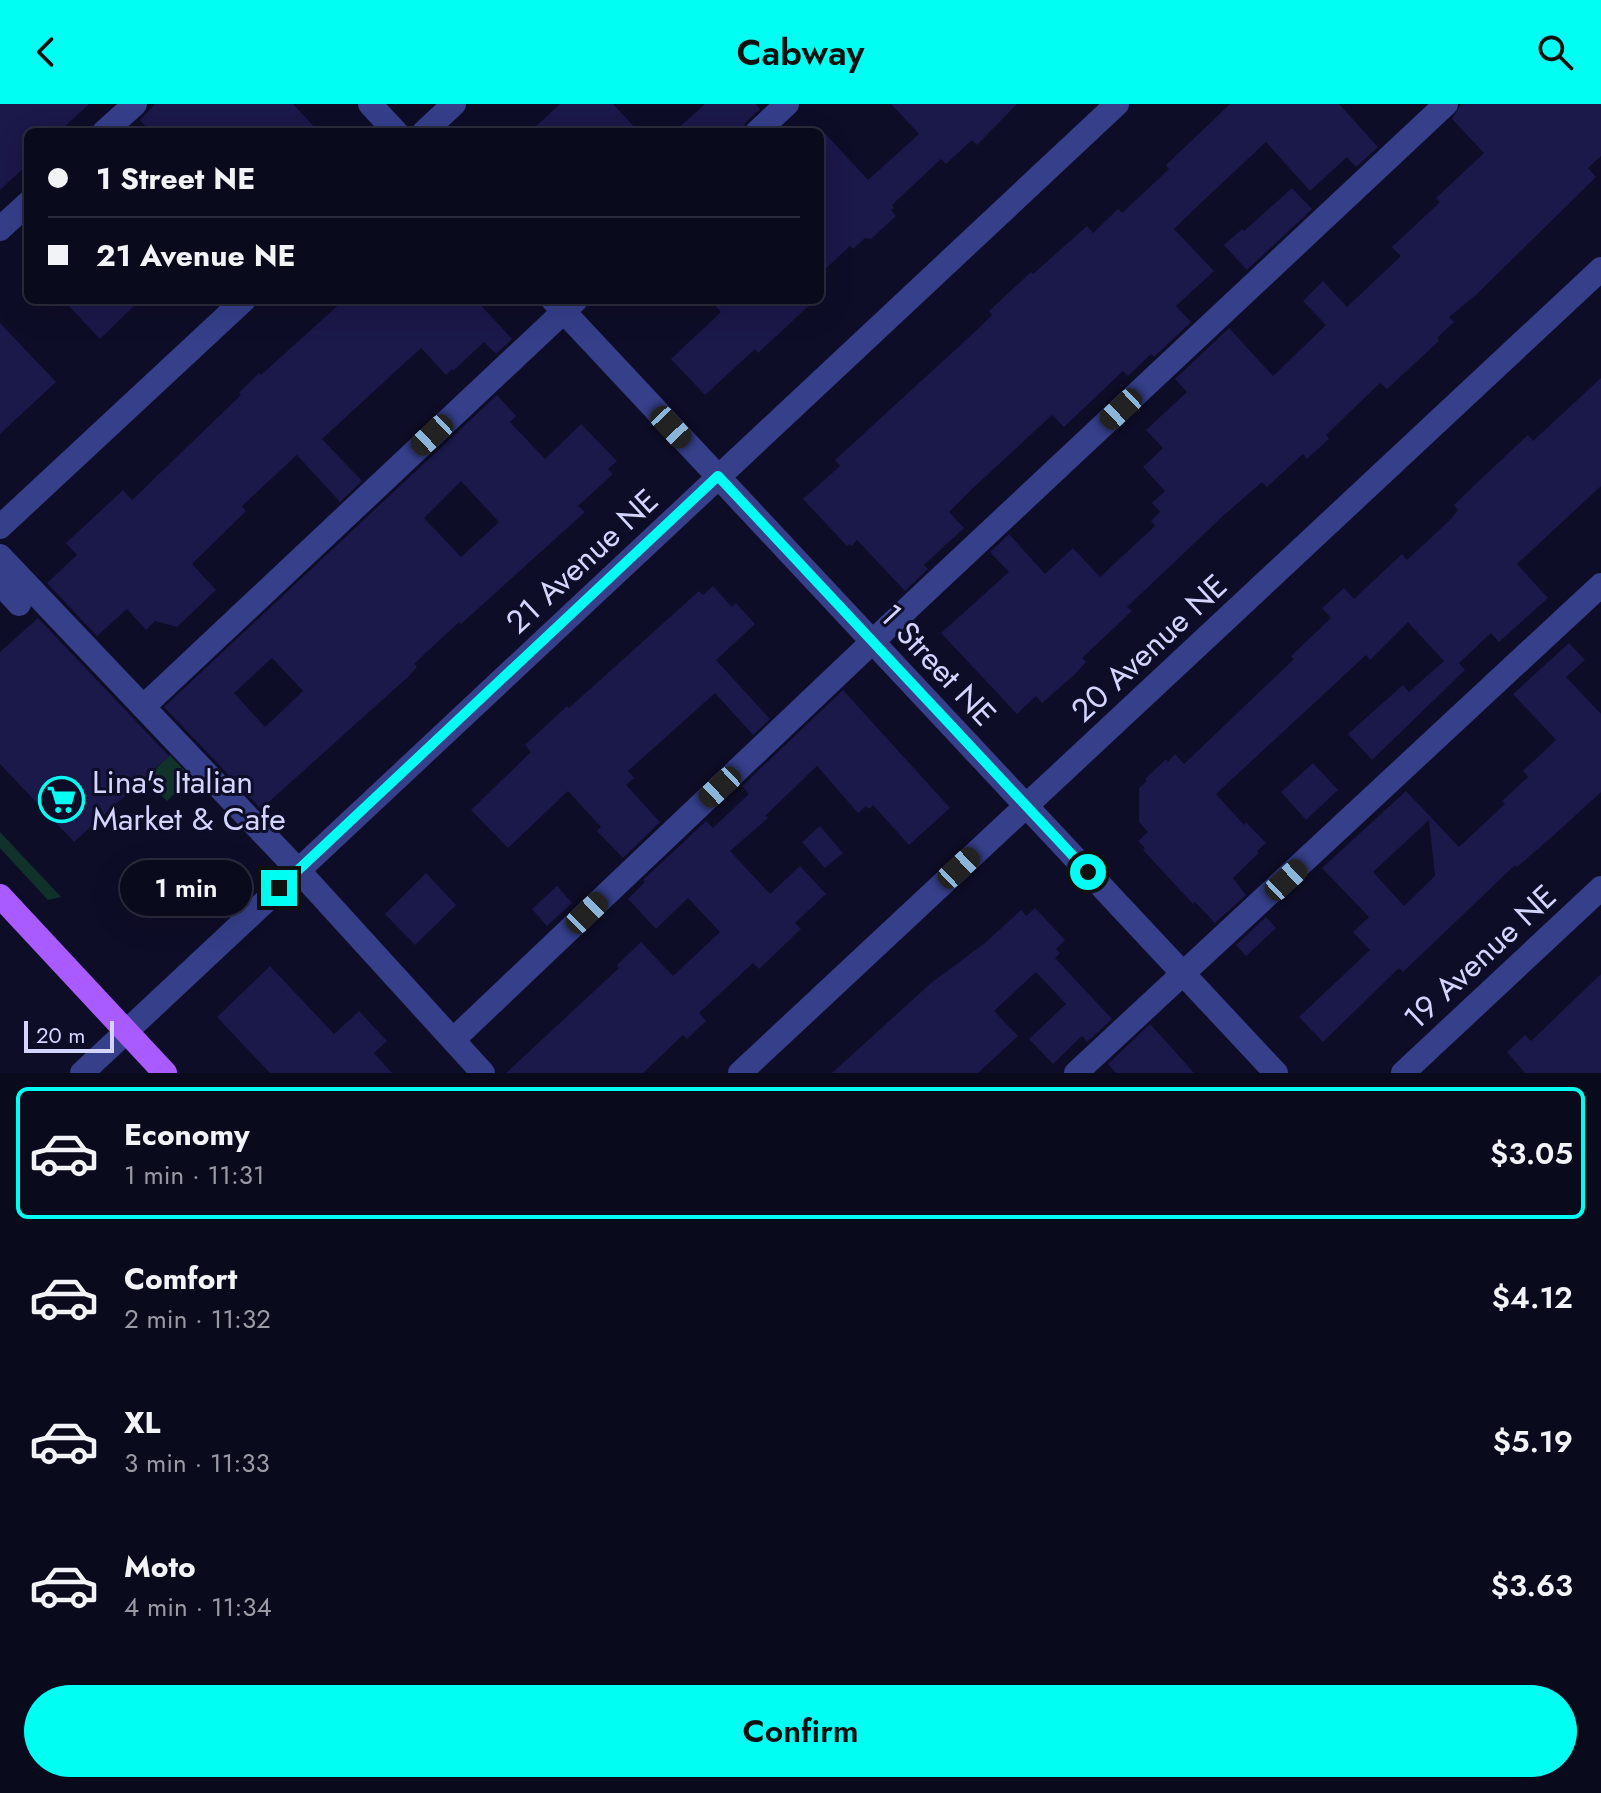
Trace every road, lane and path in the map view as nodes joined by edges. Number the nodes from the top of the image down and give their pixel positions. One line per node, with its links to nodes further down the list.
1 (135, 104): 7 (street)
2 (370, 104): 8 (street)
3 (454, 104): 9 (street)
4 (787, 104): 10 (street)
5 (1117, 104): 16 (street, 21 Avenue NE)
6 (1446, 104): 22 (street)
7 (108, 128)
8 (392, 128)
9 (428, 128)
10 (761, 128)
11 (24, 207): 12 (street)
12 (0, 229)
13 (1601, 269): 24 (street, 20 Avenue NE)
14 (240, 304): 17 (street)
15 (564, 304): 16 (street, 1 Street NE); 23 (street)
16 (718, 476): 22 (street, 1 Street NE); 25 (street, 21 Avenue NE)
17 (0, 527)
18 (0, 556): 23 (street)
19 (0, 583): 21 (street)
20 (1601, 585): 28 (street)
21 (19, 604)
22 (873, 642): 24 (street, 1 Street NE); 30 (street)
23 (143, 707): 25 (street)
24 (1026, 806): 28 (street, 1 Street NE); 34 (street, 20 Avenue NE)
25 (298, 870): 29 (street, 21 Avenue NE); 30 (street)
26 (1601, 888): 37 (street, 19 Avenue NE)
27 (0, 896): 29 (main road)
28 (1183, 974): 35 (street); 36 (street, 1 Street NE)
29 (126, 1032): 31 (street, 21 Avenue NE); 32 (main road)
30 (453, 1040): 33 (street)
31 (82, 1073)
32 (165, 1073)
33 (483, 1073)
34 (740, 1073)
35 (1076, 1073)
36 (1276, 1073)
37 (1403, 1073)

